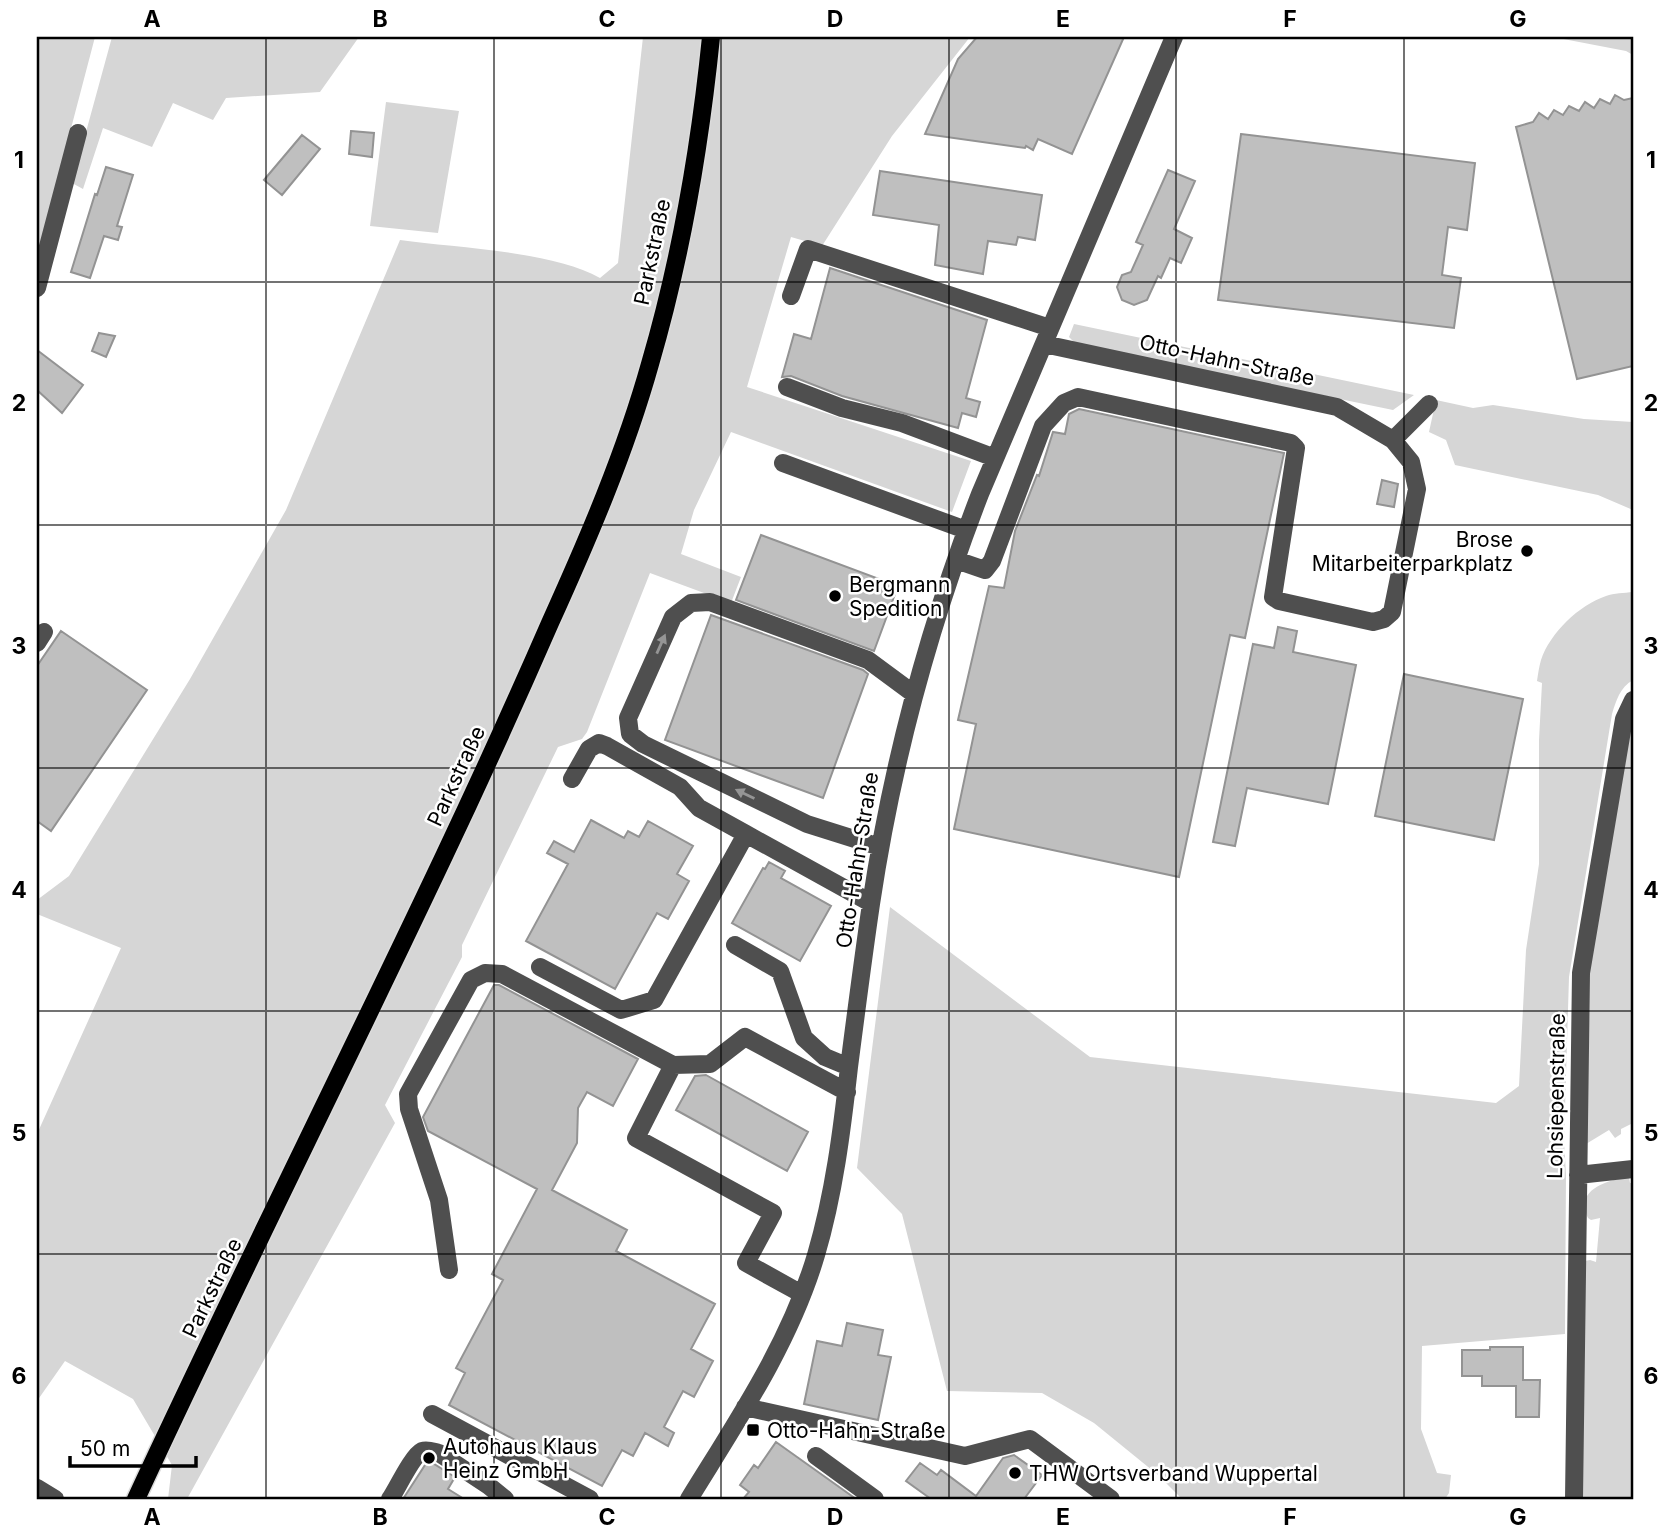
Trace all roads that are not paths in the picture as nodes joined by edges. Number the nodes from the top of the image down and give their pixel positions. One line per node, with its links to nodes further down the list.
1 (712, 37): 34 (main road, Parkstraße)
2 (1174, 37): 6 (street, Otto-Hahn-Straße)
3 (78, 133): 4 (street)
4 (37, 288)
5 (791, 296): 6 (street)
6 (1047, 336): 9 (street, Otto-Hahn-Straße); 10 (street, Otto-Hahn-Straße)
7 (787, 387): 10 (street)
8 (1429, 404): 9 (street)
9 (1393, 440): 13 (street)
10 (995, 458): 12 (street, Otto-Hahn-Straße)
11 (783, 463): 12 (street)
12 (966, 530): 13 (street, Otto-Hahn-Straße)
13 (956, 560): 14 (street, Otto-Hahn-Straße)
14 (914, 694): 18 (street, Otto-Hahn-Straße); 18 (street, one-way to 14)
15 (1633, 700): 26 (street, Lohsiepenstraße)
16 (572, 779): 17 (street)
17 (746, 834): 19 (street); 21 (street)
18 (880, 847): 19 (street, Otto-Hahn-Straße)
19 (872, 903): 23 (street, Otto-Hahn-Straße)
20 (735, 945): 23 (street)
21 (540, 967)
22 (673, 1065): 24 (street); 27 (street); 28 (street)
23 (849, 1067): 24 (street, Otto-Hahn-Straße)
24 (847, 1092): 28 (street, Otto-Hahn-Straße)
25 (1633, 1169): 26 (street)
26 (1578, 1175): 41 (street, Lohsiepenstraße)
27 (449, 1270)
28 (802, 1294): 29 (street, Otto-Hahn-Straße)
29 (745, 1407): 38 (street, Otto-Hahn-Straße); 40 (street)
30 (432, 1414): 37 (street)
31 (816, 1456): 39 (street)
32 (37, 1488): 33 (street)
33 (55, 1499)
34 (136, 1499)
35 (390, 1499): 36 (street)
36 (505, 1499)
37 (590, 1499)
38 (689, 1499)
39 (875, 1499)
40 (1111, 1499)
41 (1574, 1499)

